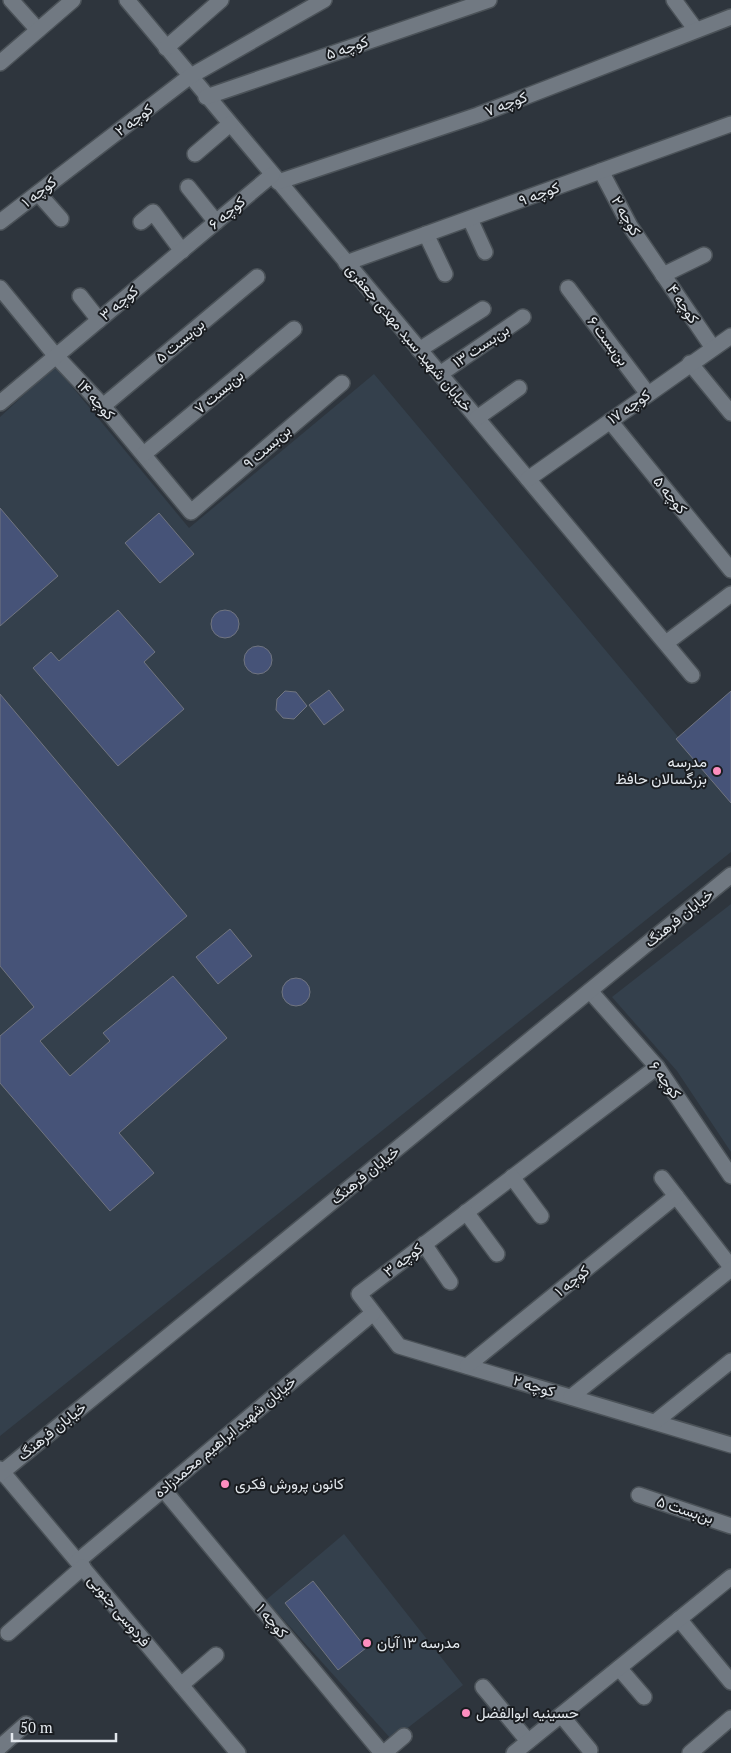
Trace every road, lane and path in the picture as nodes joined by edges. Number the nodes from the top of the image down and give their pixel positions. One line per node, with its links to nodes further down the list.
1 (11, 0): 9 (street)
2 (73, 0): 9 (street)
3 (127, 0): 11 (street, خیابان شهید سید مهدی جعفری)
4 (222, 0): 11 (street)
5 (324, 0): 13 (street)
6 (488, 0): 14 (street, کوچه ۵)
7 (674, 0): 10 (street)
8 (731, 16): 10 (street, کوچه ۷)
9 (38, 30): 12 (street)
10 (696, 30): 20 (street, کوچه ۷)
11 (166, 48): 13 (street, خیابان شهید سید مهدی جعفری)
12 (0, 63)
13 (189, 77): 14 (street, خیابان شهید سید مهدی جعفری); 18 (street, کوچه ۲)
14 (206, 97): 15 (street, خیابان شهید سید مهدی جعفری)
15 (230, 124): 17 (street); 20 (street, خیابان شهید سید مهدی جعفری)
16 (731, 124): 19 (street, کوچه ۹)
17 (195, 154)
18 (78, 162): 22 (street, کوچه ۱)
19 (601, 171): 24 (street, کوچه ۹); 32 (street, کوچه ۲)
20 (275, 178): 27 (street, کوچه ۶); 33 (street, خیابان شهید سید مهدی جعفری)
21 (188, 187): 27 (street)
22 (38, 193): 23 (street); 25 (street, کوچه ۱)
23 (61, 219)
24 (470, 219): 28 (street, کوچه ۹); 30 (street)
25 (0, 222)
26 (141, 222): 29 (street)
27 (216, 222): 29 (street, کوچه ۶)
28 (426, 234): 33 (street, کوچه ۹); 34 (street)
29 (182, 250): 42 (street, کوچه ۳)
30 (485, 252)
31 (704, 255): 35 (street)
32 (653, 260): 35 (street, کوچه ۴)
33 (346, 263): 46 (street, خیابان شهید سید مهدی جعفری)
34 (445, 274)
35 (663, 275): 45 (street, کوچه ۴)
36 (257, 277): 54 (street, بن‌بست ۵)
37 (568, 288): 52 (street, بن‌بست ۶)
38 (0, 289): 47 (street, کوچه ۱۴)
39 (80, 296): 42 (street)
40 (483, 309): 46 (street)
41 (523, 317): 49 (street, بن‌بست ۱۳)
42 (99, 320): 47 (street, کوچه ۳)
43 (294, 329): 58 (street, بن‌بست ۷)
44 (731, 336): 45 (street, کوچه ۱۷)
45 (713, 348): 48 (street, کوچه ۱۷)
46 (420, 350): 49 (street, خیابان شهید سید مهدی جعفری)
47 (55, 355): 53 (street); 54 (street, کوچه ۱۴)
48 (690, 363): 52 (street, کوچه ۱۷); 55 (street)
49 (440, 374): 56 (street, خیابان شهید سید مهدی جعفری)
50 (342, 382): 60 (street, بن‌بست ۹)
51 (519, 388): 56 (street)
52 (648, 394): 57 (street, کوچه ۱۷)
53 (0, 403)
54 (103, 406): 58 (street, کوچه ۱۴)
55 (731, 413)
56 (477, 418): 59 (street, خیابان شهید سید مهدی جعفری)
57 (610, 421): 59 (street, کوچه ۱۷); 61 (street, کوچه ۵)
58 (144, 454): 60 (street, کوچه ۱۴)
59 (528, 479): 63 (street, خیابان شهید سید مهدی جعفری)
60 (191, 512)
61 (731, 570)
62 (731, 594): 63 (street)
63 (666, 643): 64 (street, خیابان شهید سید مهدی جعفری)
64 (692, 675)
65 (731, 875): 66 (street, خیابان فرهنگ)
66 (590, 991): 67 (street, کوچه ۶); 84 (street, خیابان فرهنگ)
67 (657, 1067): 68 (street, کوچه ۶); 69 (street)
68 (731, 1176)
69 (512, 1177): 72 (street); 73 (street)
70 (662, 1178): 71 (street)
71 (676, 1196): 76 (street); 80 (street, کوچه ۱)
72 (466, 1212): 74 (street, کوچه ۳); 75 (street)
73 (541, 1216)
74 (424, 1244): 77 (street); 78 (street, کوچه ۳)
75 (497, 1254)
76 (731, 1268): 81 (street, کوچه ۲)
77 (450, 1282)
78 (373, 1313): 80 (street, کوچه ۲); 85 (street, خیابان شهید ابراهیم محمدزاده)
79 (731, 1361): 82 (street)
80 (467, 1366): 81 (street, کوچه ۲)
81 (571, 1397): 82 (street)
82 (655, 1422): 83 (street)
83 (731, 1445)
84 (1, 1471): 88 (street, فردوسی جنوبی)
85 (163, 1489): 88 (street, خیابان شهید ابراهیم محمدزاده); 106 (street, کوچه ۱)
86 (639, 1495): 87 (street, بن‌بست ۵)
87 (731, 1526)
88 (80, 1564): 91 (street, خیابان شهید ابراهیم محمدزاده); 95 (street, فردوسی جنوبی)
89 (731, 1577): 90 (street)
90 (679, 1619): 93 (street); 94 (street)
91 (8, 1633)
92 (216, 1654): 95 (street)
93 (619, 1668): 97 (street); 98 (street)
94 (731, 1682)
95 (181, 1685): 105 (street, فردوسی جنوبی)
96 (483, 1687): 102 (street)
97 (644, 1697)
98 (561, 1715): 102 (street); 104 (street)
99 (731, 1718): 108 (street)
100 (26, 1724): 103 (street)
101 (404, 1736): 106 (street)
102 (528, 1741): 107 (street)
103 (0, 1747)
104 (590, 1750)
105 (238, 1753)
106 (383, 1753)
107 (514, 1753)
108 (690, 1753)

